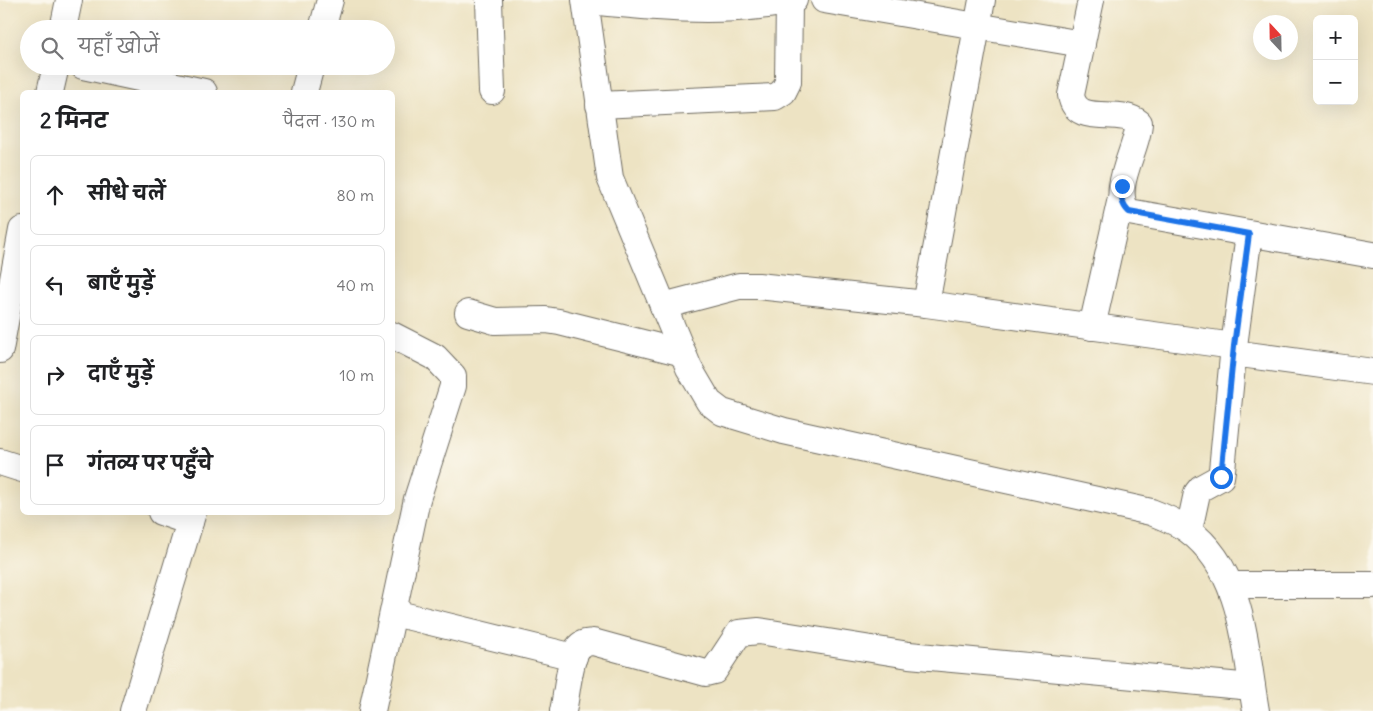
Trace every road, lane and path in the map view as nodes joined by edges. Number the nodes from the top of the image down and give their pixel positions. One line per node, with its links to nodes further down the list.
1 (69, 0): 9 (street)
2 (330, 0): 10 (street)
3 (489, 0): 19 (street)
4 (824, 0): 11 (street)
5 (982, 0): 11 (street)
6 (1091, 0): 12 (street)
7 (586, 1): 8 (street); 20 (street)
8 (791, 1): 20 (street)
9 (65, 20)
10 (324, 20)
11 (977, 27): 12 (street); 26 (street)
12 (1082, 44): 21 (street)
13 (54, 75): 16 (street)
14 (125, 75): 17 (street)
15 (309, 75): 18 (street)
16 (50, 90)
17 (195, 90)
18 (305, 90)
19 (492, 91)
20 (599, 105): 27 (street)
21 (1120, 198): 22 (street); 29 (street)
22 (1249, 234): 24 (street); 32 (street)
23 (20, 254): 25 (street)
24 (1373, 256)
25 (18, 279): 31 (street)
26 (926, 304): 27 (street); 29 (street)
27 (663, 306): 33 (street)
28 (468, 314): 33 (street)
29 (1092, 327): 32 (street)
30 (395, 337): 42 (street)
31 (0, 350)
32 (1234, 350): 34 (street); 39 (street)
33 (683, 353): 39 (street)
34 (1373, 372)
35 (0, 462): 36 (street)
36 (20, 468)
37 (180, 515): 38 (street)
38 (192, 517): 45 (street)
39 (1189, 530): 40 (street)
40 (1231, 585): 41 (street); 44 (street)
41 (1373, 585)
42 (394, 613): 43 (street); 46 (street)
43 (574, 657): 44 (street); 47 (street)
44 (1254, 699)
45 (133, 711)
46 (372, 711)
47 (563, 711)

